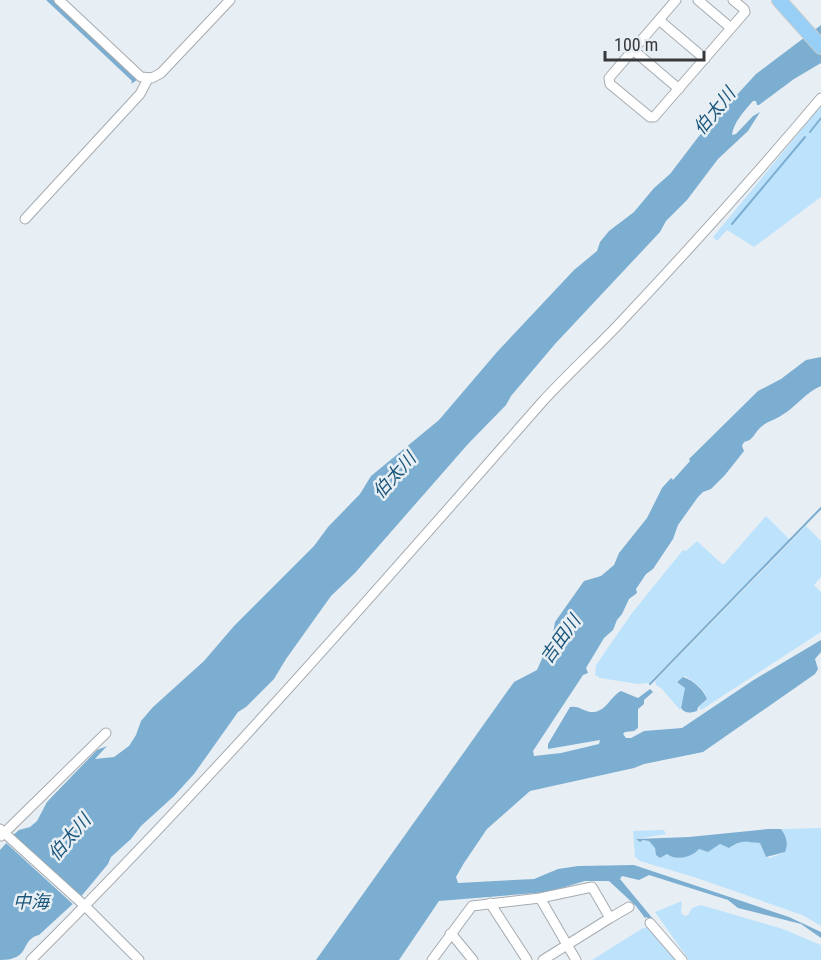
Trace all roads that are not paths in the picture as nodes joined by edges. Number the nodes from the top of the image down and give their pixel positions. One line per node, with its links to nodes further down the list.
1 (59, 0): 12 (street)
2 (230, 0): 12 (street)
3 (676, 0): 7 (street)
4 (698, 0): 8 (street)
5 (733, 0): 8 (street)
6 (779, 0): 9 (highway)
7 (659, 20): 10 (street); 11 (street)
8 (731, 28): 11 (street)
9 (821, 46)
10 (633, 50): 13 (street); 13 (street)
11 (705, 59): 13 (street)
12 (148, 79): 15 (street)
13 (679, 89)
14 (821, 98): 20 (street)
15 (26, 219)
16 (106, 733): 17 (street)
17 (1, 833): 20 (street)
18 (540, 898): 19 (street); 22 (street); 25 (street)
19 (490, 903): 24 (street); 30 (street)
20 (85, 906): 26 (street); 27 (street)
21 (629, 907): 22 (street)
22 (610, 918): 25 (street)
23 (650, 922): 33 (street)
24 (450, 934): 28 (street); 29 (street)
25 (567, 944): 31 (street); 32 (street)
26 (31, 960)
27 (139, 960)
28 (432, 960)
29 (473, 960)
30 (527, 960)
31 (543, 960)
32 (576, 960)
33 (682, 960)

